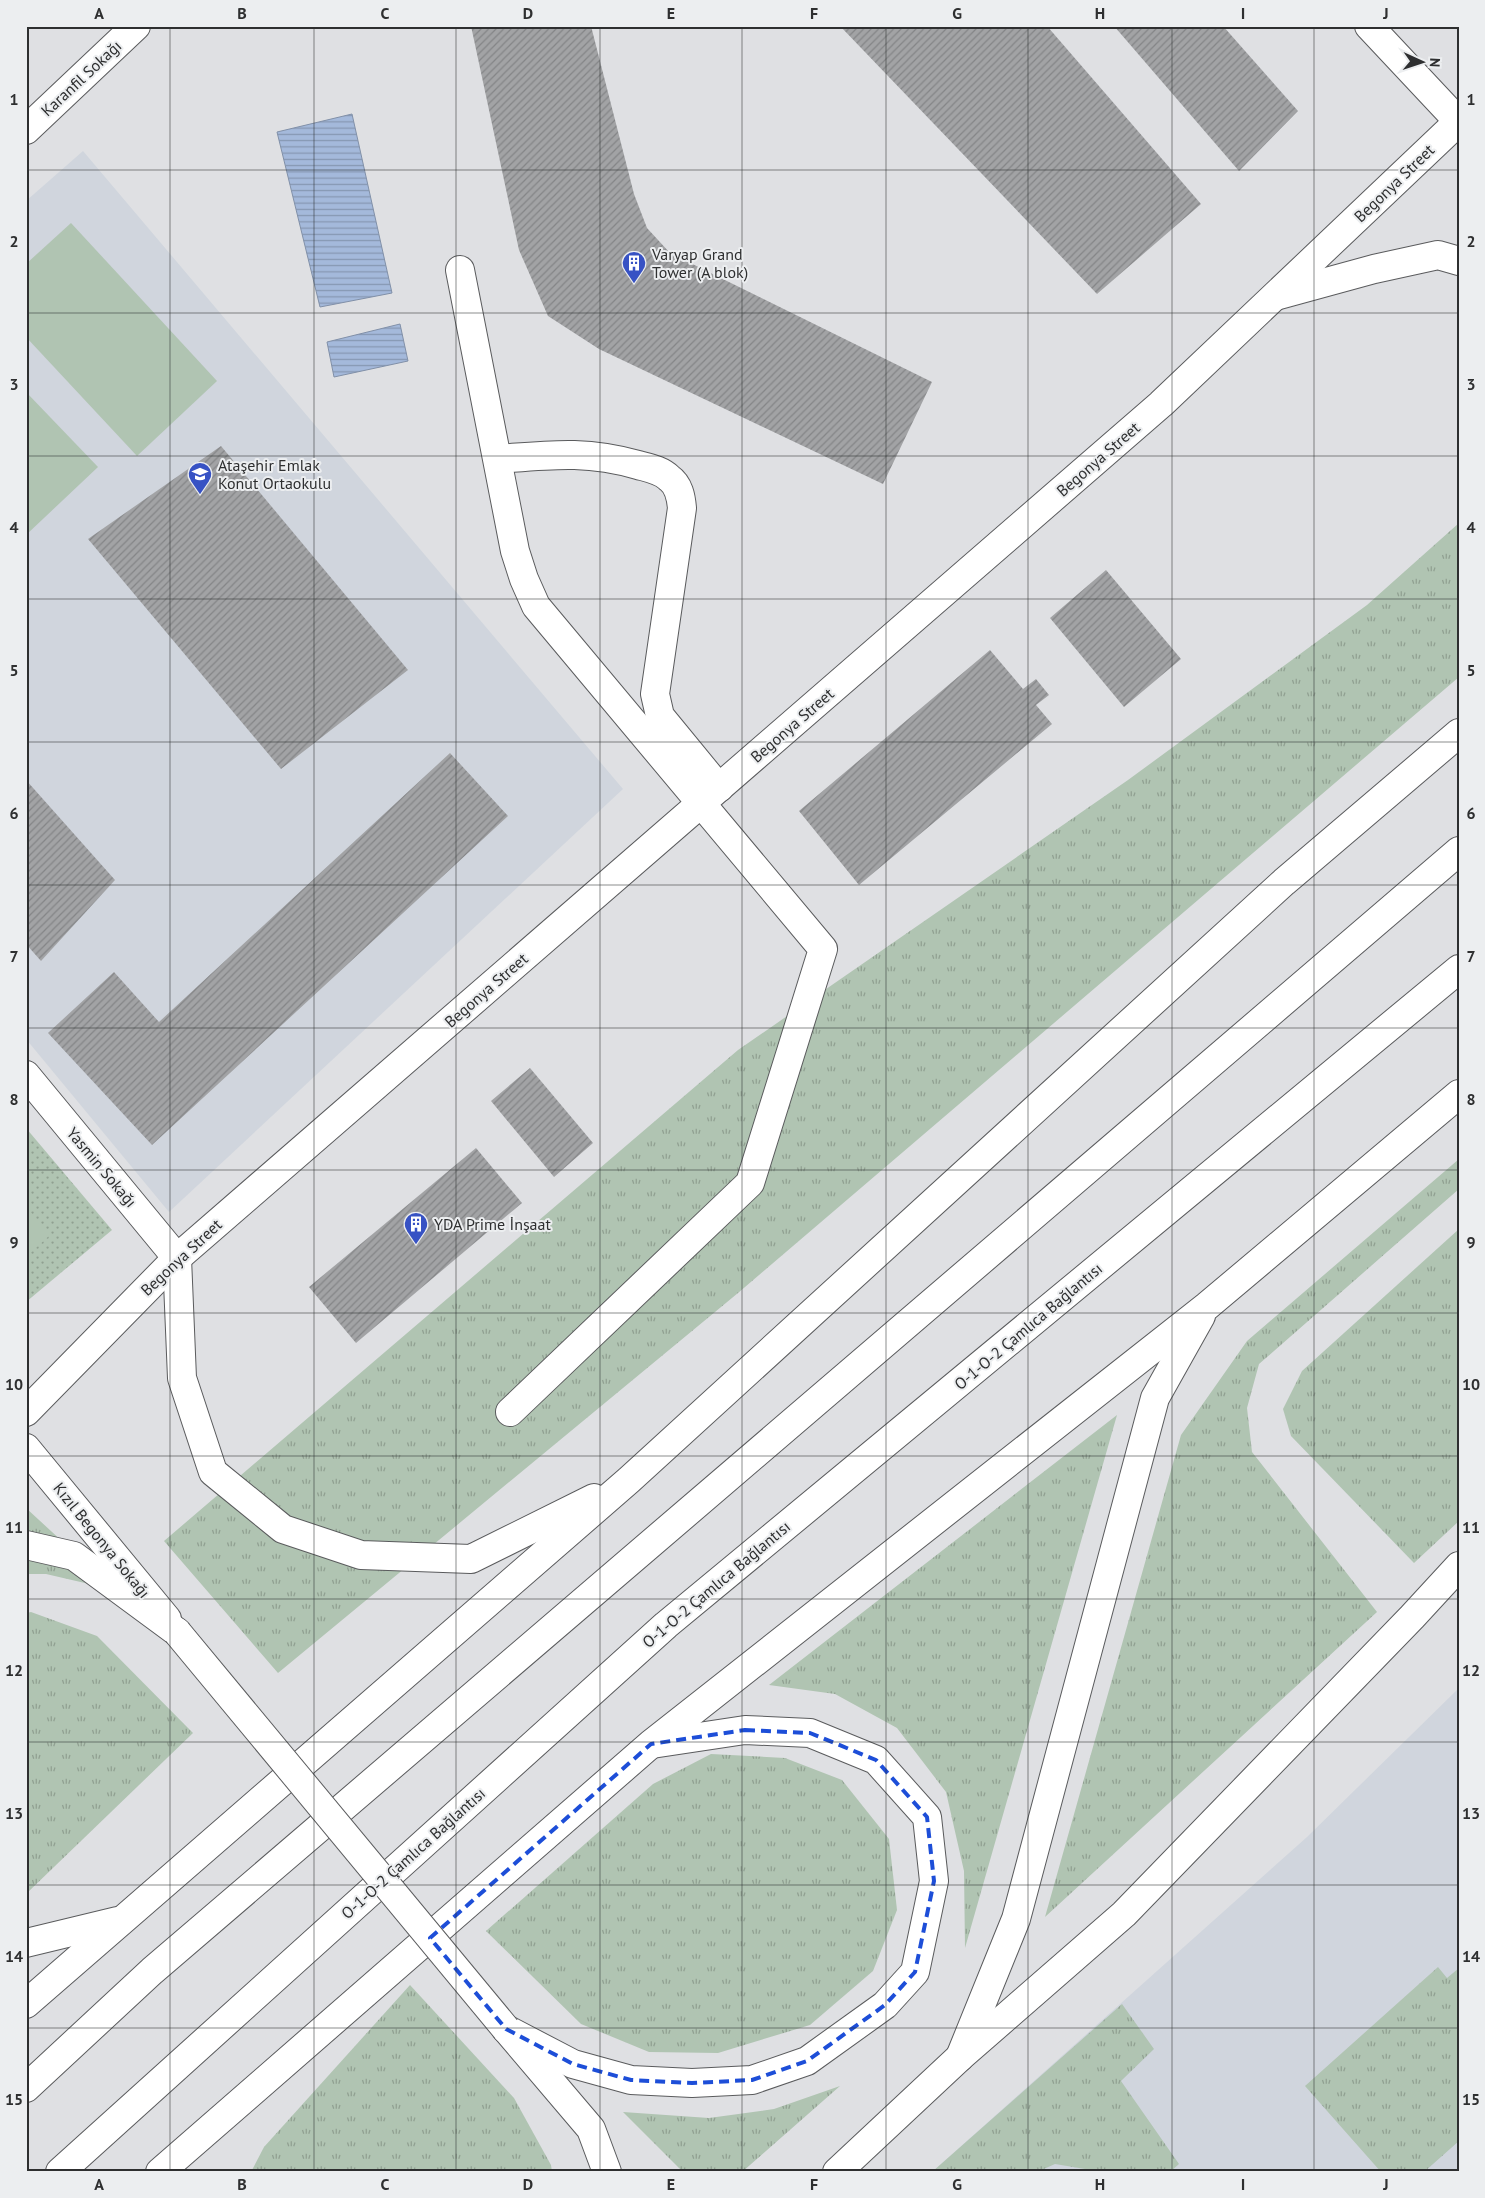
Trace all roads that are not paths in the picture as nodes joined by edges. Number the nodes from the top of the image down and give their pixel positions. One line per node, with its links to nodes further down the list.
1 (136, 26): 4 (main road, Karanfil Sokağı)
2 (1369, 26): 3 (main road, Begonya Street)
3 (1458, 122): 7 (main road, Begonya Street)
4 (26, 130)
5 (1459, 261): 7 (main road)
6 (460, 270): 8 (main road)
7 (1275, 296): 12 (main road, Begonya Street)
8 (498, 459): 9 (main road); 10 (main road)
9 (657, 670): 10 (main road); 12 (main road)
10 (604, 686): 12 (main road)
11 (1459, 733): 22 (main road)
12 (711, 795): 17 (main road, Begonya Street); 20 (main road)
13 (1459, 851): 34 (main road)
14 (1459, 969): 36 (main road, O-1-O-2 Çamlıca Bağlantısı)
15 (26, 1076): 17 (main road, Yasmin Sokağı)
16 (1458, 1095): 18 (main road)
17 (177, 1258): 19 (main road, Begonya Street); 22 (main road)
18 (1207, 1306): 28 (main road); 33 (main road)
19 (26, 1412)
20 (510, 1412)
21 (26, 1448): 27 (main road, Kızıl Begonya Sokağı)
22 (629, 1480): 29 (main road)
23 (26, 1545): 27 (main road)
24 (1459, 1566): 26 (main road)
25 (1459, 1580): 26 (main road)
26 (1412, 1617): 33 (main road)
27 (177, 1632): 32 (main road, bridge)
28 (651, 1744): 32 (main road); 35 (main road)
29 (121, 1920): 30 (main road); 31 (main road)
30 (26, 1943)
31 (26, 2004)
32 (506, 2030): 39 (main road)
33 (960, 2057): 40 (main road)
34 (26, 2088)
35 (244, 2100): 37 (main road); 38 (main road)
36 (60, 2172)
37 (160, 2172)
38 (188, 2172)
39 (607, 2172)
40 (837, 2172)

